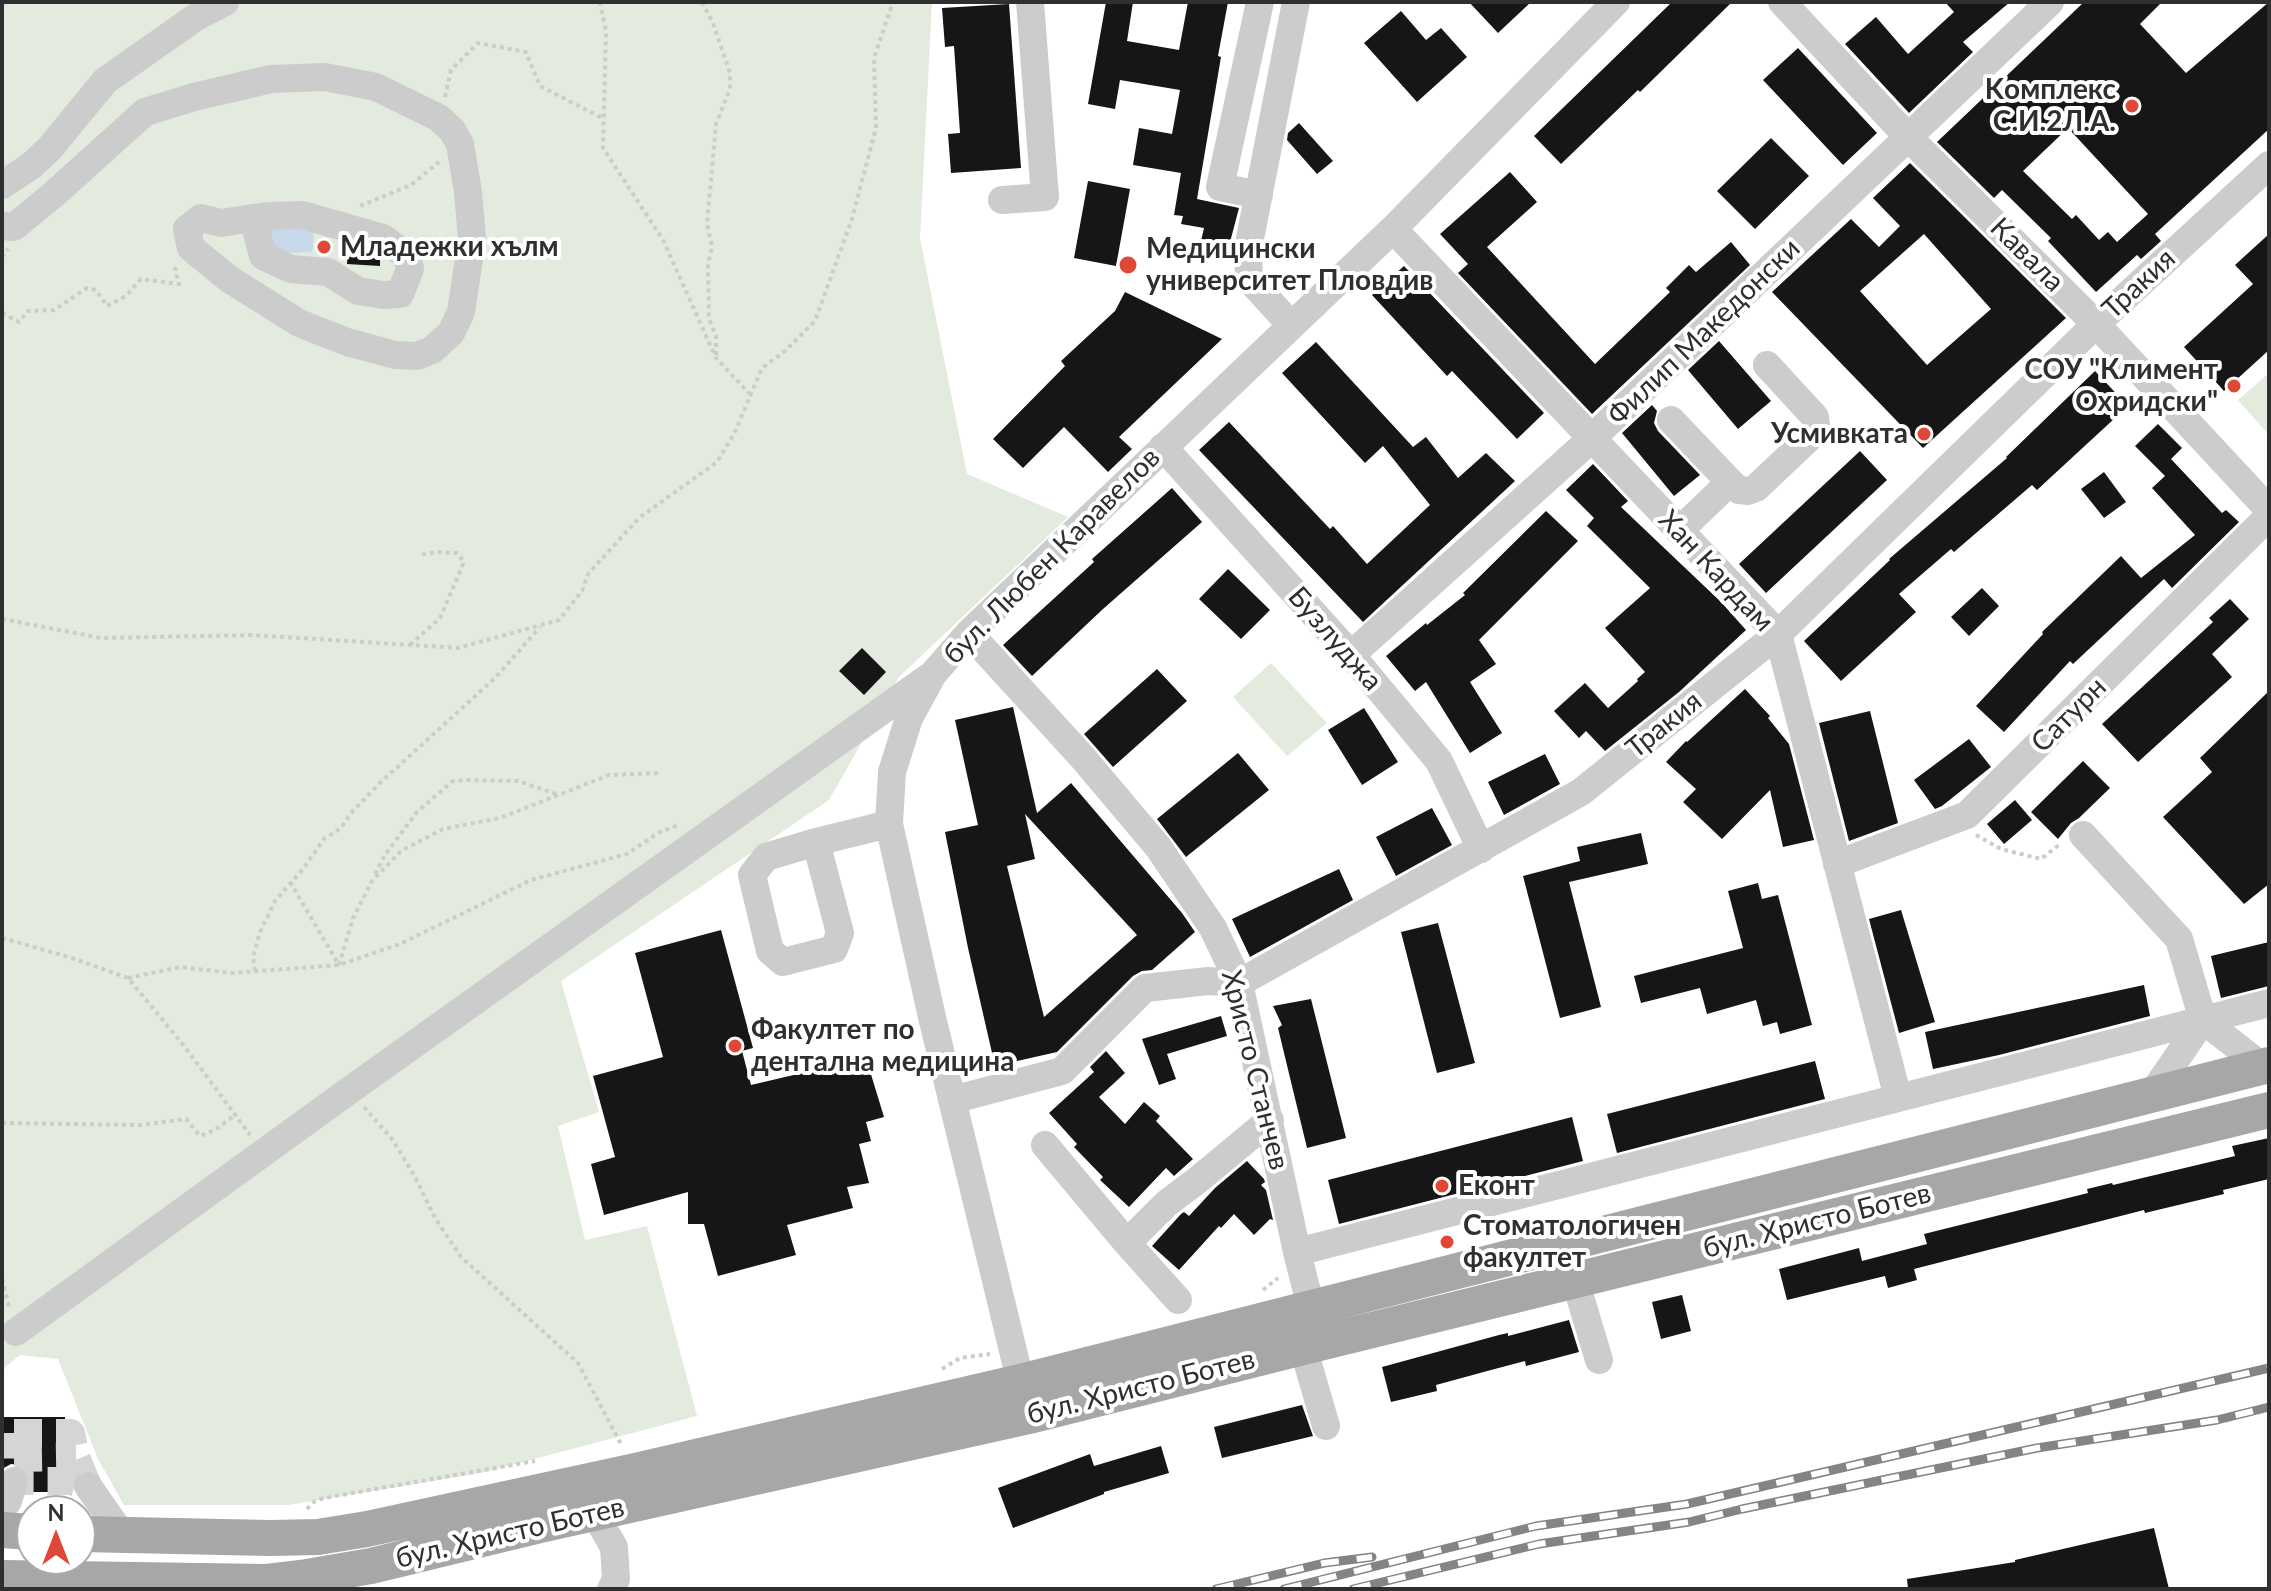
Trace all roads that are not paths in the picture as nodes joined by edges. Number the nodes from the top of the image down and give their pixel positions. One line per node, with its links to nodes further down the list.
1 (225, 2): 10 (street)
2 (1030, 2): 12 (street)
3 (1260, 2): 11 (street)
4 (1296, 2): 11 (street)
5 (1616, 2): 15 (street, бул. Любен Каравелов)
6 (1782, 2): 8 (street, Кавала)
7 (2050, 2): 8 (street, Филип Македонски)
8 (1908, 137): 16 (street, Кавала); 20 (street, Филип Македонски)
9 (2269, 165): 16 (street, Тракия)
10 (2, 185)
11 (1259, 195): 17 (street)
12 (1002, 200)
13 (253, 218): 13 (street); 14 (street)
14 (2, 226)
15 (1393, 229): 17 (street, бул. Любен Каравелов); 20 (street, Хан Кардам)
16 (2096, 324): 23 (street, Кавала); 27 (street, Тракия)
17 (1291, 325): 21 (street, бул. Любен Каравелов)
18 (1767, 365): 22 (street)
19 (1671, 420): 22 (street)
20 (1591, 439): 25 (street, Хан Кардам); 28 (street, Филип Македонски)
21 (1163, 447): 26 (street, бул. Любен Каравелов); 28 (street, Бузлуджа)
22 (1730, 482): 25 (street)
23 (2269, 510)
24 (2269, 516): 34 (street, Сатурн)
25 (1679, 531): 27 (street, Хан Кардам)
26 (969, 633): 29 (street, бул. Любен Каравелов); 35 (street, Христо Станчев)
27 (1778, 634): 33 (street, Тракия); 34 (street, Хан Кардам)
28 (1351, 655): 33 (street, Бузлуджа)
29 (933, 674): 30 (street, бул. Любен Каравелов); 50 (street)
30 (889, 824): 32 (street); 41 (street, бул. Любен Каравелов)
31 (2072, 840): 37 (street)
32 (816, 842)
33 (1481, 849): 35 (street, Тракия)
34 (1837, 864): 40 (street, Хан Кардам)
35 (1239, 983): 41 (street); 43 (street, Христо Станчев)
36 (2269, 1003): 37 (street)
37 (2203, 1020): 38 (street, бул. Христо Ботев); 39 (street); 40 (street)
38 (2266, 1066): 39 (main road, бул. Христо Ботев)
39 (2152, 1094): 49 (main road, бул. Христо Ботев)
40 (1898, 1098): 46 (street)
41 (952, 1100): 53 (street, бул. Любен Каравелов)
42 (2269, 1110): 47 (main road, бул. Христо Ботев)
43 (1270, 1120): 45 (street); 46 (street, Христо Станчев)
44 (1045, 1145): 45 (street)
45 (1127, 1243): 48 (street)
46 (1297, 1252): 49 (street, Христо Станчев)
47 (1575, 1280): 51 (main road, бул. Христо Ботев); 52 (street)
48 (1178, 1300)
49 (1311, 1308): 53 (main road, бул. Христо Ботев)
50 (16, 1332)
51 (1303, 1347): 53 (main road, бул. Христо Ботев); 54 (street)
52 (1599, 1360)
53 (1025, 1399): 58 (main road, бул. Христо Ботев); 60 (main road, бул. Христо Ботев)
54 (1326, 1426)
55 (14, 1481): 57 (street)
56 (88, 1486): 60 (street)
57 (2, 1509)
58 (594, 1513): 62 (main road, бул. Христо Ботев); 64 (street)
59 (96, 1535): 60 (main road, бул. Христо Ботев)
60 (123, 1536)
61 (2, 1578): 63 (main road, бул. Христо Ботев)
62 (302, 1583): 63 (main road, бул. Христо Ботев)
63 (86, 1585)
64 (611, 1589)

